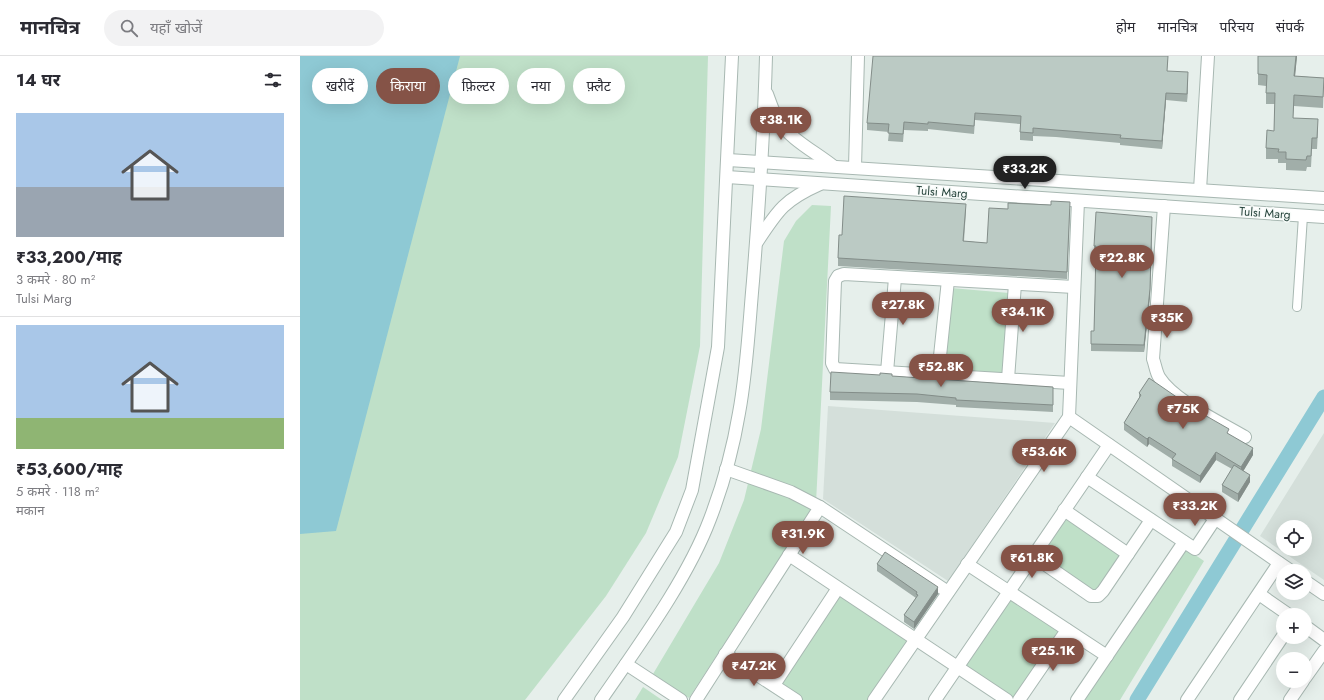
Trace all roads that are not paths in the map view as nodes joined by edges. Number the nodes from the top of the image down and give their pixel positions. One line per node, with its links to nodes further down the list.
1 (732, 56): 6 (street)
2 (766, 56): 5 (street)
3 (858, 56): 9 (street)
4 (1208, 56): 13 (street)
5 (765, 89): 7 (street); 8 (street)
6 (728, 160): 7 (street, Tulsi Marg); 10 (street)
7 (763, 162): 8 (street, Tulsi Marg); 11 (street)
8 (833, 166): 9 (street, Tulsi Marg)
9 (855, 167): 13 (street, Tulsi Marg)
10 (727, 178): 11 (street, Tulsi Marg); 65 (street)
11 (761, 180): 12 (street, Tulsi Marg); 19 (street)
12 (821, 184): 15 (street, Tulsi Marg); 19 (street)
13 (1200, 190): 14 (street, Tulsi Marg)
14 (1324, 195)
15 (1078, 201): 16 (street, Tulsi Marg); 23 (street)
16 (1164, 206): 17 (street, Tulsi Marg); 30 (street)
17 (1303, 216): 18 (street, Tulsi Marg); 24 (lane)
18 (1324, 217)
19 (756, 243): 32 (street)
20 (895, 278): 21 (street); 25 (street); 25 (street)
21 (948, 280): 22 (street); 26 (street)
22 (1015, 284): 23 (street); 27 (street)
23 (1074, 287): 28 (street)
24 (1297, 307)
25 (888, 372): 26 (street)
26 (938, 375): 27 (street)
27 (1008, 380): 28 (street)
28 (1070, 383): 29 (street)
29 (1069, 417): 31 (street); 43 (street)
30 (1245, 437)
31 (1109, 445): 33 (street); 36 (street)
32 (726, 469): 34 (street); 59 (street)
33 (1087, 477): 35 (street); 37 (street)
34 (820, 507): 40 (street); 46 (street)
35 (1064, 510): 39 (street); 41 (street)
36 (1215, 518): 38 (street); 42 (street)
37 (1151, 520): 38 (street); 39 (street)
38 (1184, 542): 58 (street)
39 (1128, 554): 41 (street)
40 (789, 555): 45 (street); 57 (street)
41 (1033, 556): 47 (street)
42 (1280, 563): 48 (street)
43 (967, 564): 46 (street); 47 (street)
44 (1312, 586): 49 (street)
45 (838, 588): 53 (street); 62 (street)
46 (948, 592): 53 (street)
47 (1009, 592): 51 (street); 60 (street)
48 (1259, 594): 50 (street); 64 (street)
49 (1324, 594)
50 (1279, 608)
51 (1067, 630): 58 (street); 73 (street)
52 (1312, 631): 54 (street)
53 (915, 640): 60 (street); 70 (street)
54 (1324, 640)
55 (1278, 644): 75 (street)
56 (1324, 652): 61 (street)
57 (725, 654): 62 (street); 68 (street)
58 (1107, 656): 74 (street)
59 (626, 664): 66 (street); 67 (street)
60 (957, 668): 71 (street); 72 (street)
61 (1312, 668)
62 (774, 685): 69 (street)
63 (1298, 688): 76 (street)
64 (1189, 699)
65 (564, 700)
66 (601, 700)
67 (681, 700)
68 (696, 700)
69 (796, 700)
70 (874, 700)
71 (935, 700)
72 (1007, 700)
73 (1019, 700)
74 (1077, 700)
75 (1240, 700)
76 (1290, 700)

